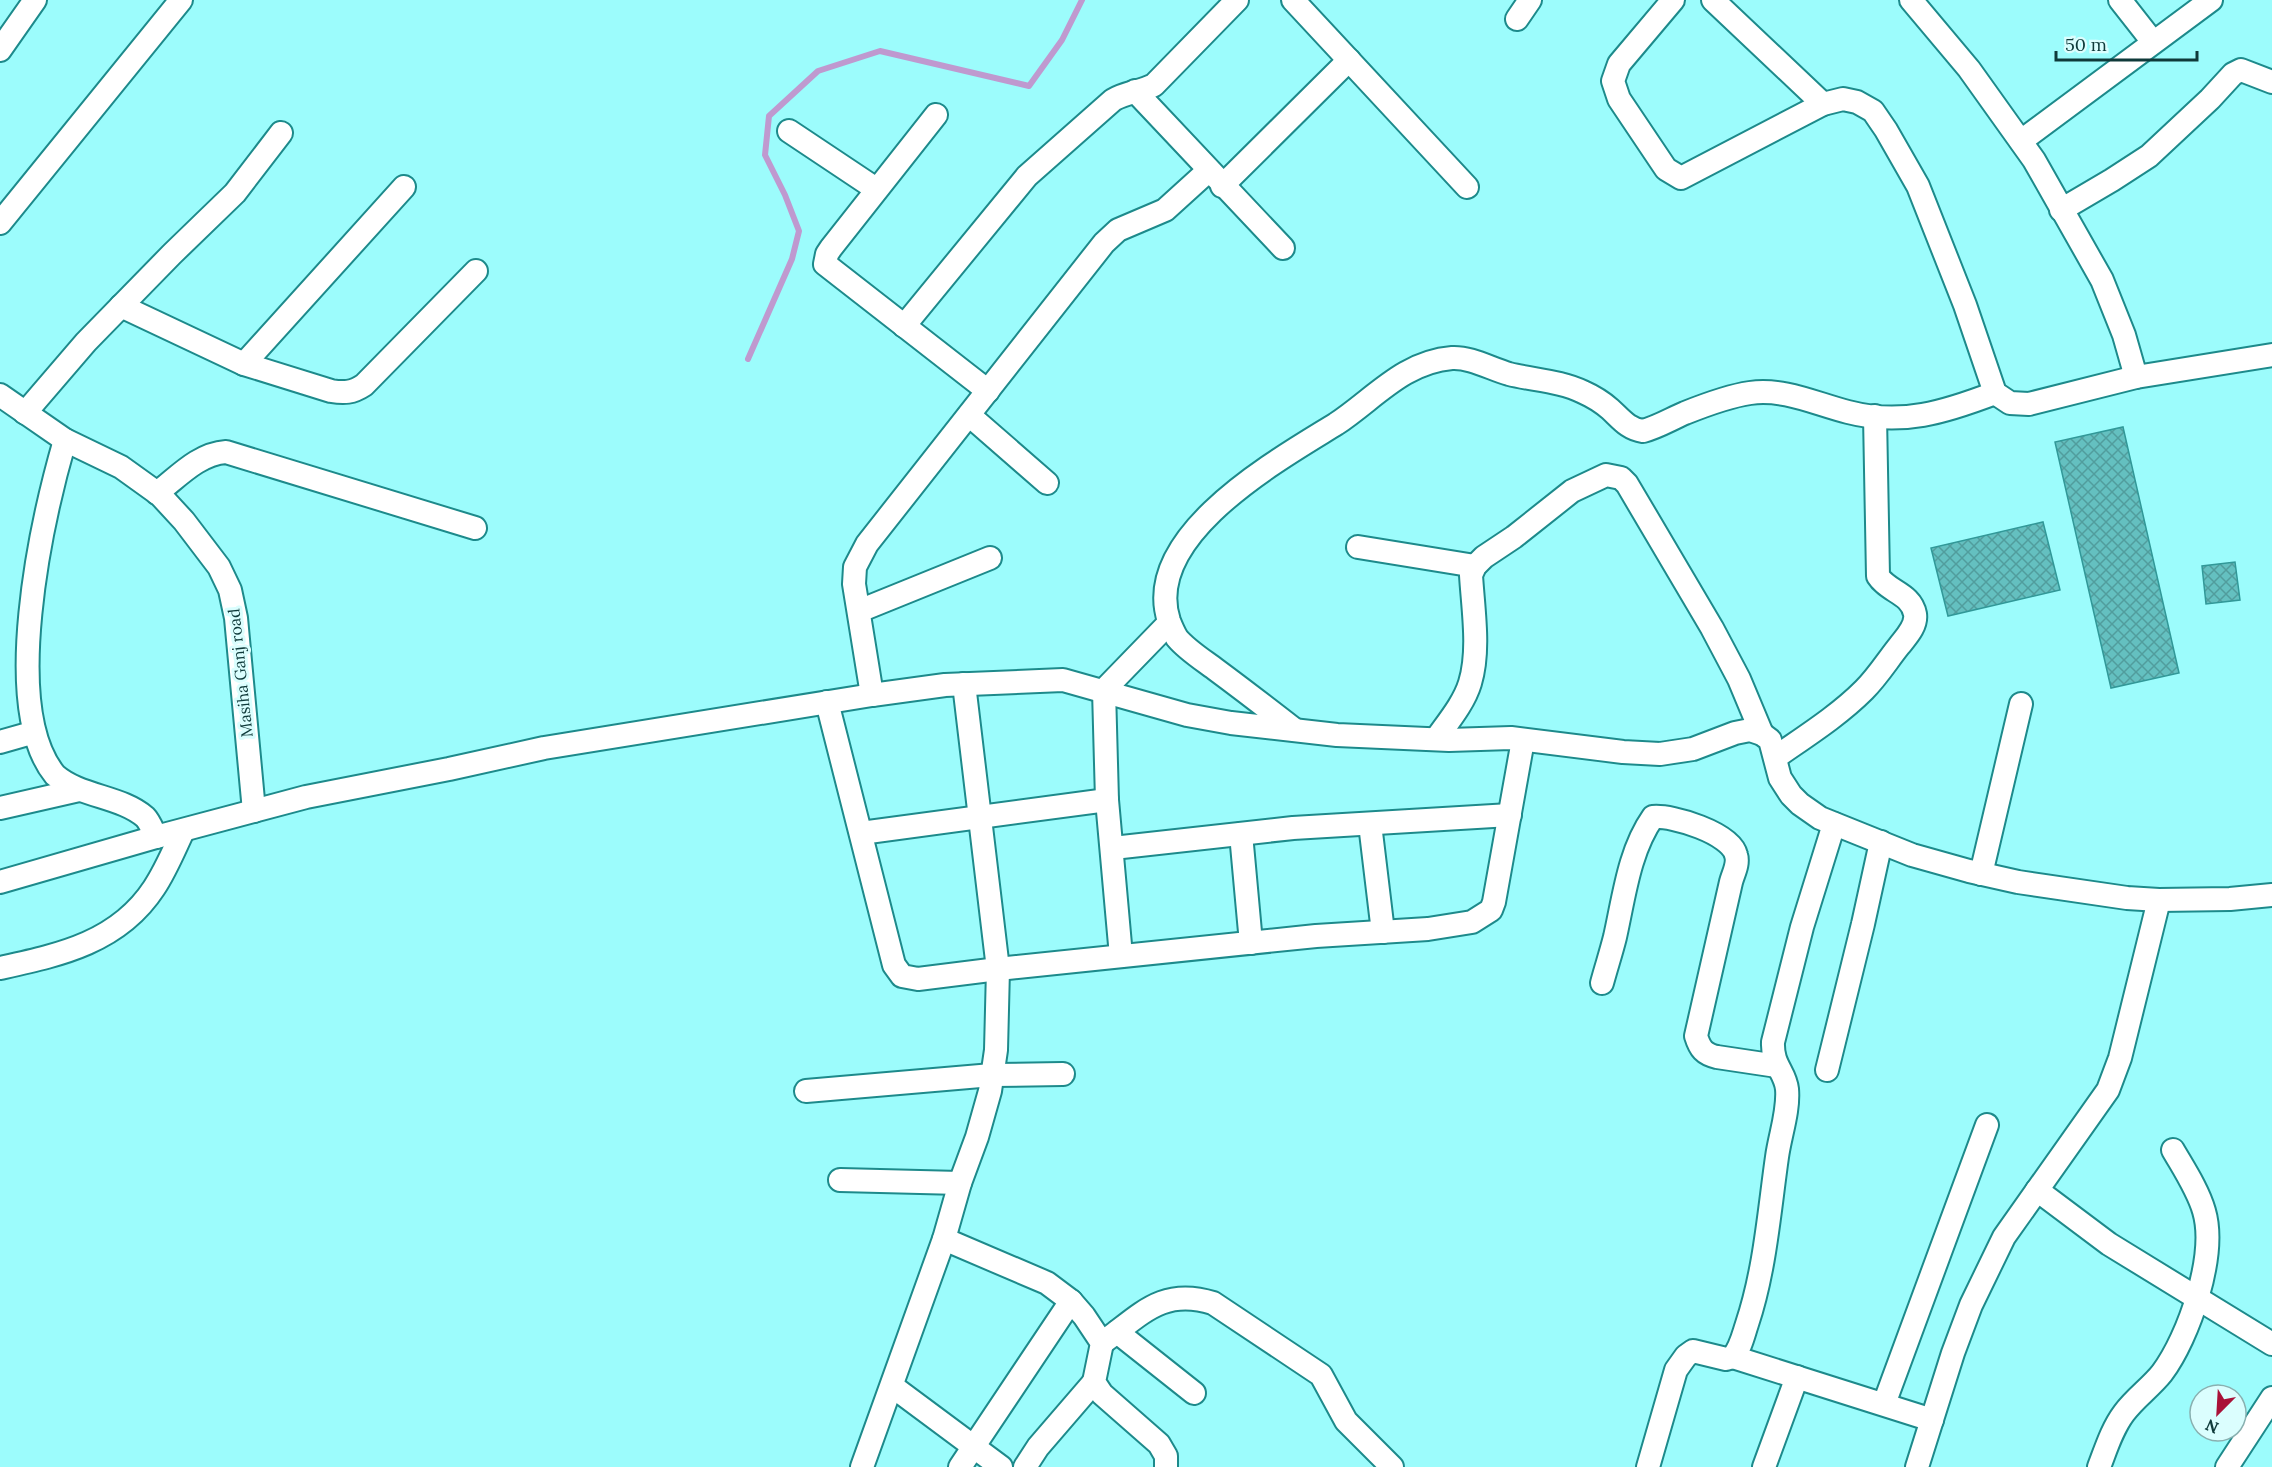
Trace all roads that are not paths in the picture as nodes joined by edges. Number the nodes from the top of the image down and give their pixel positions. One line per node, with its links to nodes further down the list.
1 (35, 0): 11 (street)
2 (181, 0): 25 (street)
3 (1237, 0): 14 (street)
4 (1293, 0): 12 (street)
5 (1673, 0): 15 (street)
6 (1713, 0): 15 (street)
7 (1911, 0): 19 (street)
8 (2120, 0): 10 (street)
9 (2211, 0): 10 (street)
10 (2153, 42): 19 (street)
11 (0, 50)
12 (1349, 60): 20 (street); 21 (street)
13 (2272, 82): 24 (street)
14 (1135, 91): 20 (street); 29 (street)
15 (1823, 104): 34 (street)
16 (936, 115): 23 (street)
17 (789, 131): 23 (street)
18 (280, 133): 28 (street)
19 (2021, 141): 24 (street)
20 (1215, 178): 26 (street); 33 (street)
21 (1467, 187)
22 (404, 188): 31 (street)
23 (876, 189): 29 (street)
24 (2061, 210): 32 (street)
25 (0, 223)
26 (1283, 248)
27 (476, 271): 31 (street)
28 (122, 306): 31 (street); 36 (street)
29 (904, 326): 33 (street)
30 (2272, 355): 32 (street)
31 (244, 364)
32 (2136, 377): 34 (street)
33 (988, 392): 37 (street)
34 (1995, 393): 38 (street)
35 (0, 395): 36 (street, Masiha Ganj road)
36 (25, 413): 39 (street, Masiha Ganj road)
37 (969, 415): 40 (street); 46 (street)
38 (1875, 416): 47 (street); 59 (street)
39 (65, 440): 41 (street, Masiha Ganj road); 54 (street)
40 (1047, 483)
41 (157, 493): 42 (street); 63 (street, Masiha Ganj road)
42 (475, 528)
43 (1358, 548): 45 (street)
44 (990, 558): 46 (street)
45 (1474, 566): 55 (street); 56 (street)
46 (859, 611): 50 (street)
47 (1169, 623): 49 (street); 53 (street)
48 (964, 684): 49 (street); 50 (street); 65 (street)
49 (1104, 690): 53 (street); 61 (street)
50 (872, 695): 51 (street)
51 (828, 702): 63 (street); 69 (street)
52 (2021, 704): 74 (street)
53 (1296, 730): 56 (street)
54 (28, 734): 58 (street); 60 (street)
55 (1762, 734): 57 (street); 59 (street)
56 (1436, 739): 57 (street)
57 (1523, 740): 64 (street)
58 (0, 742)
59 (1776, 757): 67 (street)
60 (79, 789): 62 (street); 71 (street)
61 (1107, 800): 65 (street); 73 (street)
62 (0, 808)
63 (254, 811): 68 (street)
64 (1510, 815): 66 (street); 78 (street)
65 (980, 817): 69 (street); 82 (street)
66 (1370, 824): 70 (street); 78 (street)
67 (1834, 824): 72 (street); 84 (street)
68 (183, 831): 71 (street); 81 (street)
69 (861, 834): 82 (street)
70 (1241, 834): 73 (street); 79 (street)
71 (156, 837): 75 (street)
72 (1881, 843): 74 (street); 85 (street)
73 (1113, 848): 80 (street)
74 (1981, 874): 77 (street)
75 (0, 882)
76 (2272, 895): 77 (street)
77 (2159, 900): 93 (street)
78 (1383, 932): 79 (street)
79 (1251, 943): 80 (street)
80 (1121, 956): 82 (street)
81 (0, 968)
82 (998, 969): 87 (street)
83 (1602, 982): 84 (street)
84 (1777, 1066): 99 (street)
85 (1827, 1070)
86 (1063, 1074): 87 (street)
87 (992, 1075): 88 (street); 92 (street)
88 (806, 1090)
89 (1987, 1125): 105 (street)
90 (2173, 1150): 95 (street)
91 (840, 1180): 92 (street)
92 (960, 1183): 94 (street)
93 (2037, 1190): 95 (street); 106 (street)
94 (944, 1239): 96 (street); 102 (street)
95 (2198, 1297): 98 (street); 117 (street)
96 (1071, 1301): 97 (street); 107 (street)
97 (1109, 1338): 101 (street); 103 (street); 113 (street)
98 (2272, 1344)
99 (1733, 1357): 100 (street); 114 (street)
100 (1797, 1377): 105 (street); 115 (street)
101 (1094, 1382): 111 (street); 112 (street)
102 (892, 1386): 107 (street); 108 (street)
103 (1194, 1393)
104 (2272, 1398): 118 (street)
105 (1884, 1404): 106 (street)
106 (1932, 1419): 116 (street)
107 (972, 1446): 109 (street); 110 (street)
108 (862, 1467)
109 (960, 1467)
110 (1000, 1467)
111 (1025, 1467)
112 (1166, 1467)
113 (1392, 1467)
114 (1648, 1467)
115 (1764, 1467)
116 (1917, 1467)
117 (2099, 1467)
118 (2227, 1467)

